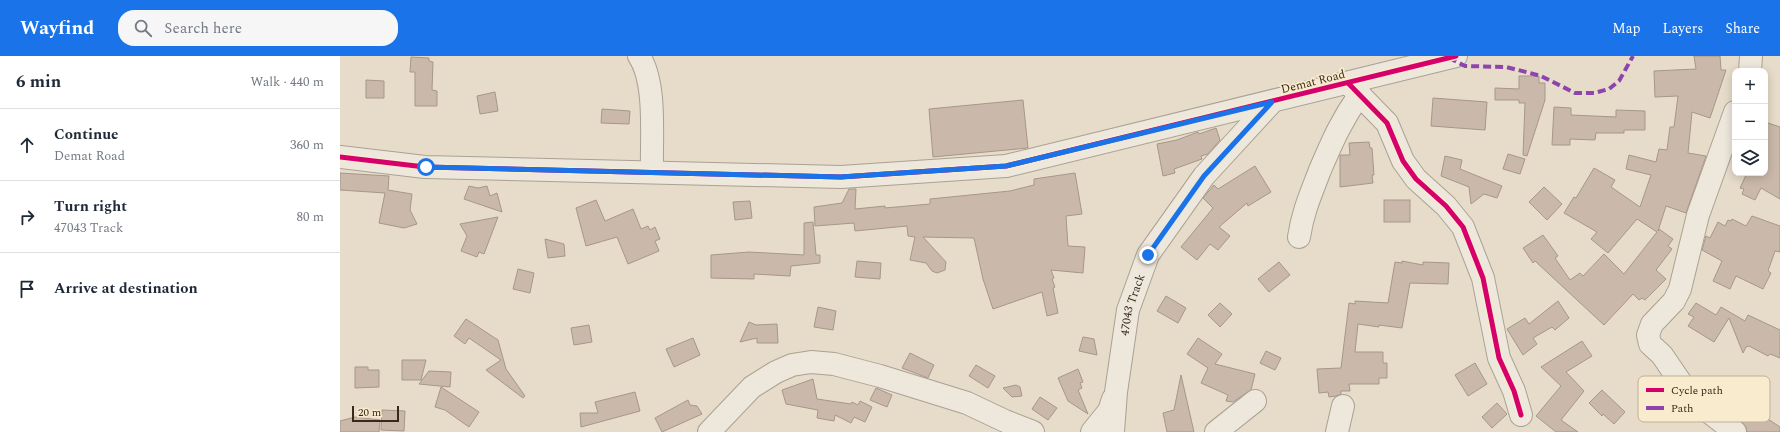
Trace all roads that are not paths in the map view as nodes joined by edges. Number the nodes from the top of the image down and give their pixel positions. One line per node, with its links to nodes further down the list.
1 (640, 56): 9 (street)
2 (1456, 56): 5 (street, Demat Road)
3 (1751, 56): 4 (street)
4 (1750, 68)
5 (1354, 89): 6 (street, Demat Road); 10 (street); 15 (street)
6 (1272, 102): 9 (street, Demat Road); 12 (street, 47043 Track)
7 (1732, 120): 11 (street)
8 (340, 157): 9 (street, Demat Road)
9 (652, 172)
10 (1299, 237)
11 (1676, 376)
12 (1116, 392): 19 (street); 20 (street, 47043 Track)
13 (1255, 401): 21 (street)
14 (1343, 406): 22 (street)
15 (1521, 415)
16 (1722, 422): 23 (street)
17 (709, 432): 18 (street)
18 (1033, 432)
19 (1092, 432)
20 (1113, 432)
21 (1216, 432)
22 (1337, 432)
23 (1735, 432)

